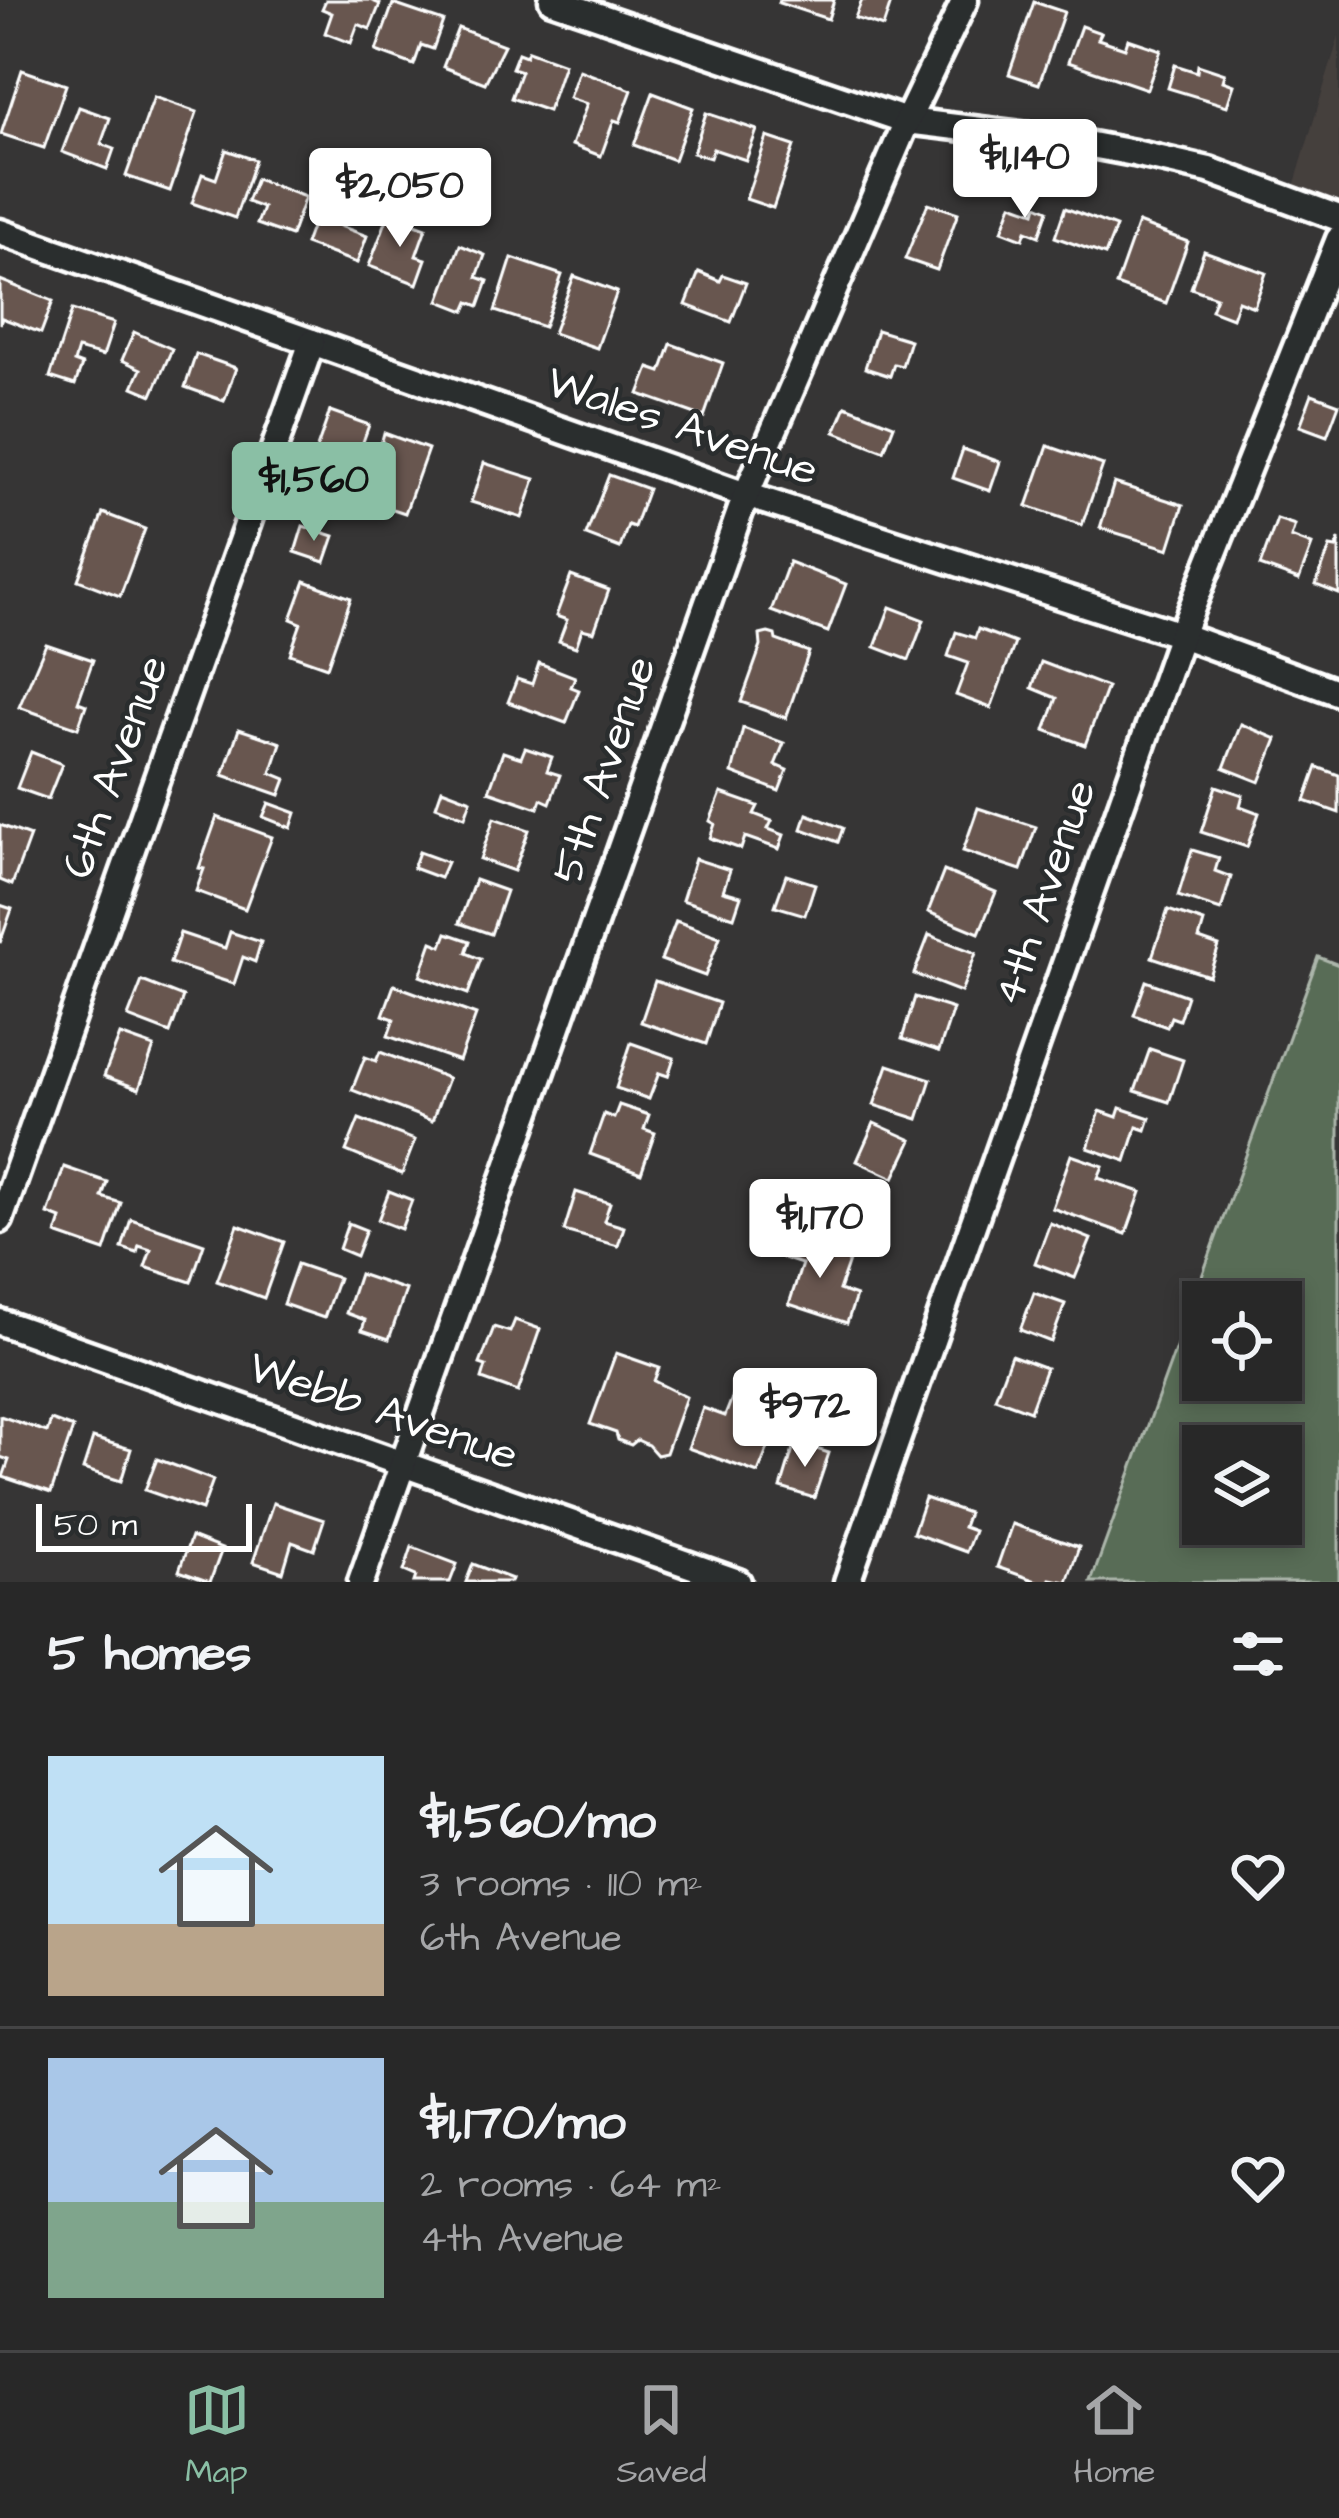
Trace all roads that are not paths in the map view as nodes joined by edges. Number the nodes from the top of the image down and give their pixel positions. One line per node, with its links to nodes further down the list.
1 (552, 0): 3 (street)
2 (964, 0): 3 (street, 5th Avenue)
3 (907, 121): 4 (street); 8 (street, 5th Avenue)
4 (1339, 218)
5 (0, 232): 7 (street, Wales Avenue)
6 (1339, 239): 9 (street, 4th Avenue)
7 (312, 342): 8 (street, Wales Avenue); 11 (street, 6th Avenue)
8 (746, 495): 9 (street, Wales Avenue); 13 (street, 5th Avenue)
9 (1181, 635): 10 (street, Wales Avenue); 16 (street, 4th Avenue)
10 (1339, 693)
11 (0, 1220)
12 (0, 1322): 13 (street, Webb Avenue)
13 (404, 1464): 14 (street, 5th Avenue); 15 (street, Webb Avenue)
14 (361, 1582)
15 (738, 1582)
16 (848, 1582)

